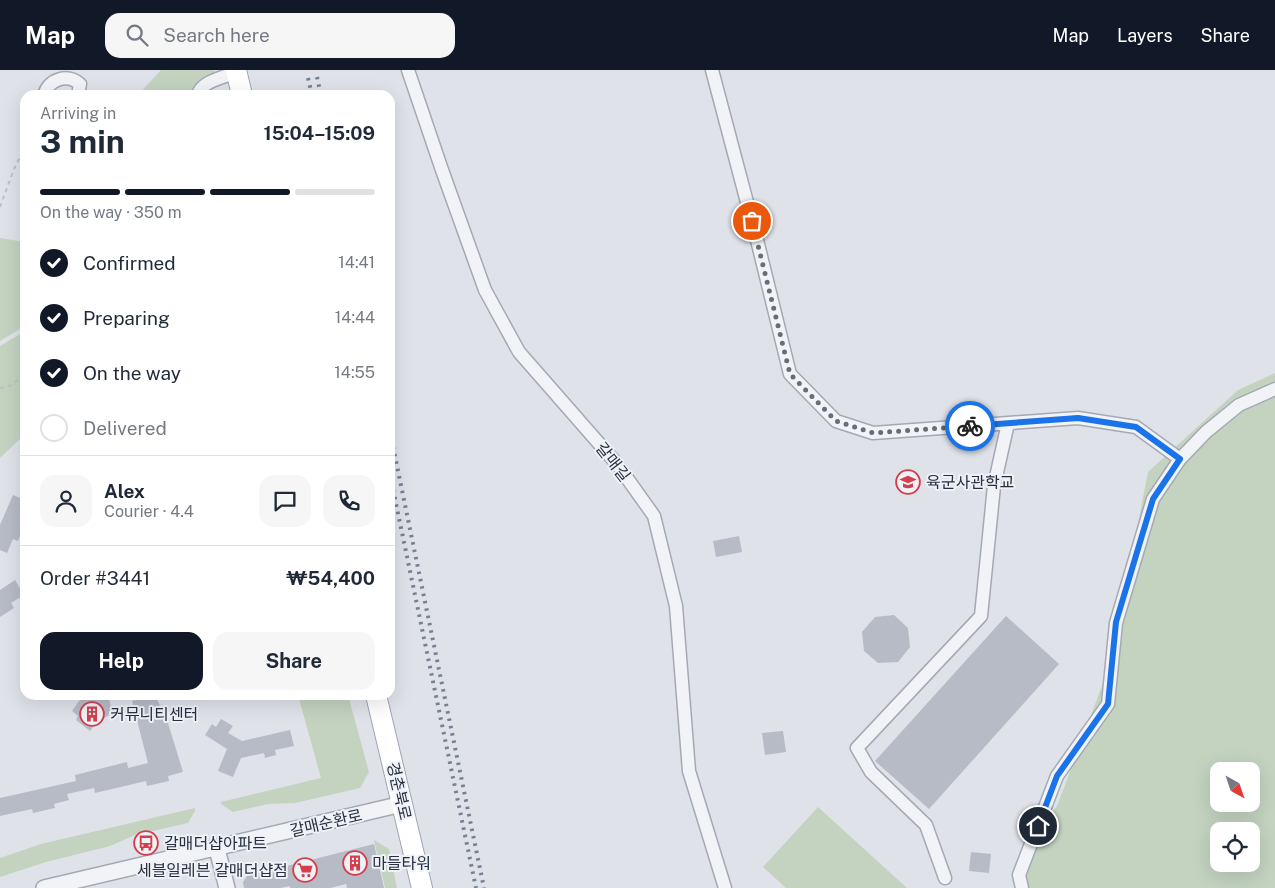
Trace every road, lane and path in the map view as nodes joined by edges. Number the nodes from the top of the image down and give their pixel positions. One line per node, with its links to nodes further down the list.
1 (408, 70): 22 (street, 갈매길)
2 (712, 70): 13 (street)
3 (237, 71): 6 (street); 7 (main road)
4 (46, 90): 5 (street)
5 (79, 90)
6 (199, 90)
7 (241, 90)
8 (20, 158): 9 (path)
9 (0, 207)
10 (20, 376): 11 (path)
11 (0, 388)
12 (1275, 389): 14 (street)
13 (1008, 423): 14 (street); 18 (street)
14 (1180, 459): 23 (street)
15 (377, 700): 16 (main road, 경춘북로)
16 (402, 804): 17 (street, 갈매순환로); 21 (main road, 경춘북로)
17 (217, 848): 19 (street, 갈매순환로); 20 (street)
18 (946, 878)
19 (44, 888)
20 (227, 888)
21 (422, 888)
22 (725, 888)
23 (1022, 888)

